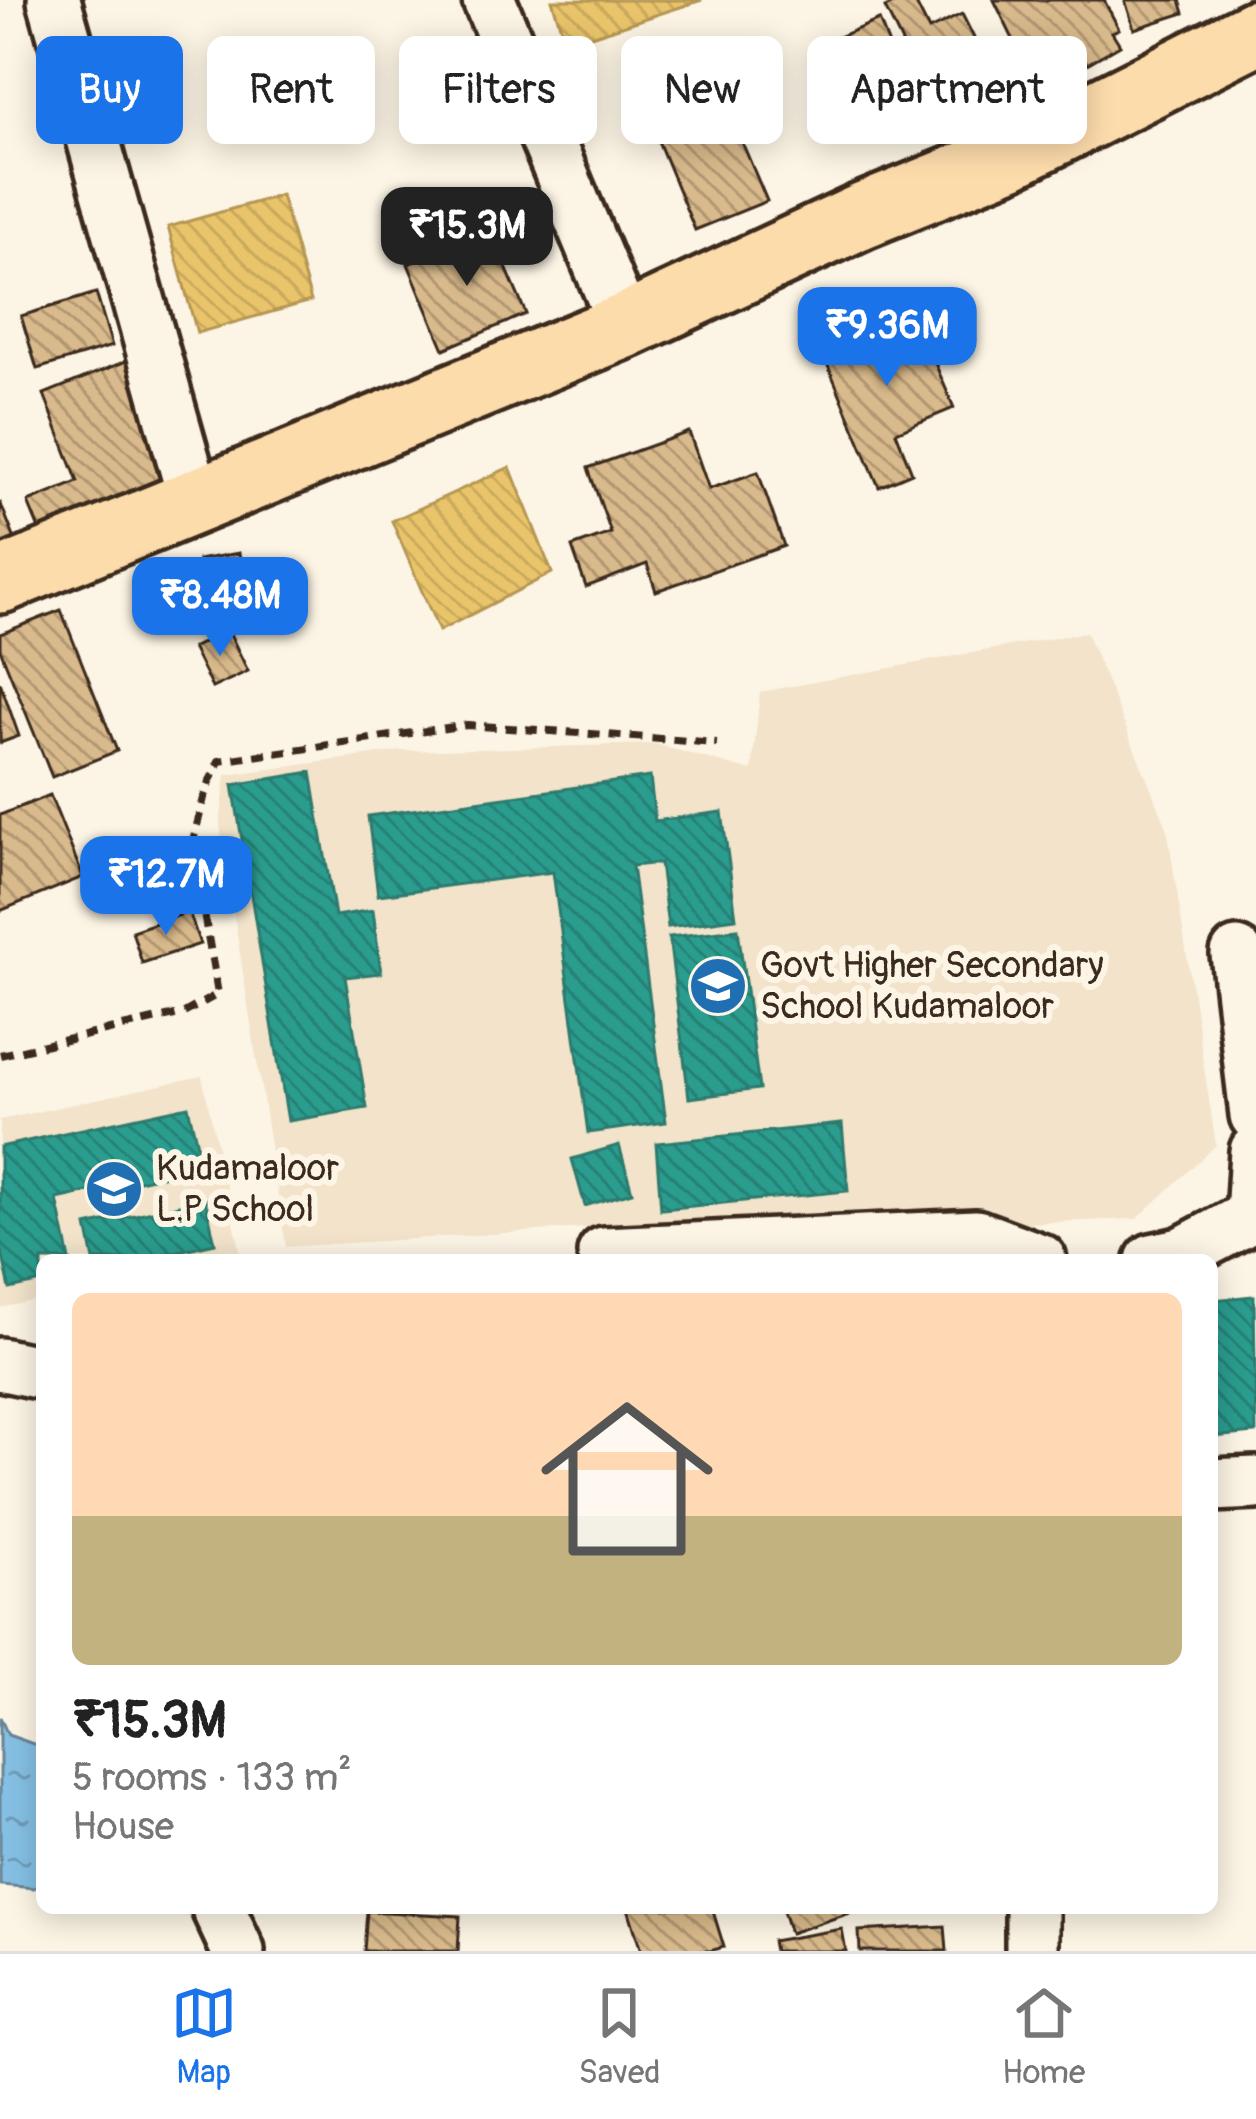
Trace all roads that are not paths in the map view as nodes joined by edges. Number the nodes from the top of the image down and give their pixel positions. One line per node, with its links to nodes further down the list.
1 (54, 0): 5 (street)
2 (488, 0): 4 (street)
3 (1256, 32): 4 (main road)
4 (625, 326): 5 (main road)
5 (195, 501): 6 (main road)
6 (0, 581)
7 (1237, 954): 8 (street)
8 (1256, 1114)
9 (1256, 1151): 12 (street)
10 (604, 1252): 11 (street)
11 (1024, 1254)
12 (1181, 1254)
13 (0, 1364): 14 (street)
14 (36, 1372)
15 (1256, 1483): 16 (street)
16 (1218, 1486)
17 (221, 1914): 19 (street)
18 (1032, 1914): 20 (street)
19 (238, 1951)
20 (1033, 1951)

